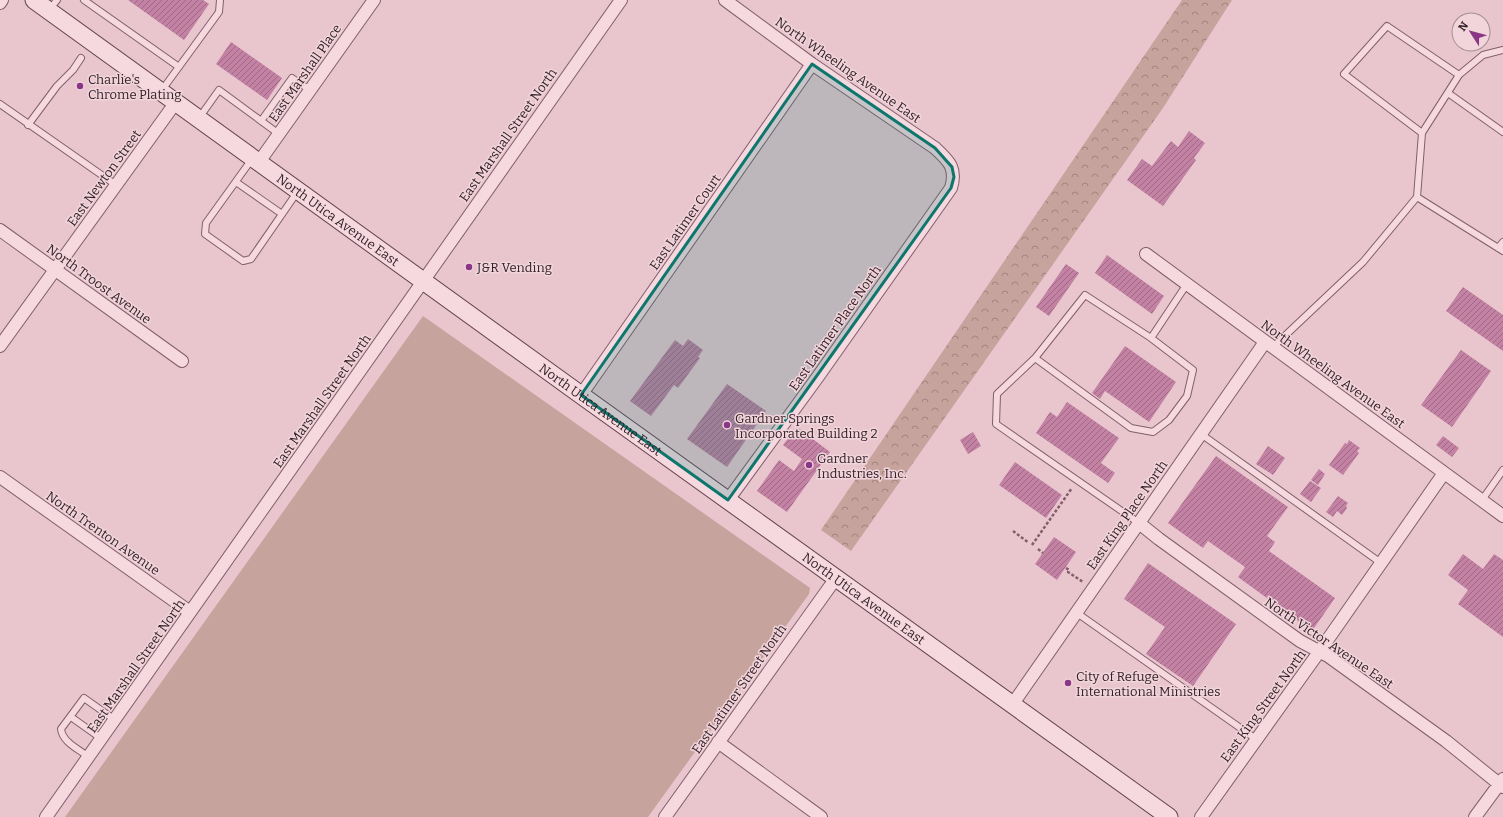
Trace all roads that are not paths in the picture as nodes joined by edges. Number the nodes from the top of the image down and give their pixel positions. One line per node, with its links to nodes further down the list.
1 (2, 0): 8 (street)
2 (34, 0): 9 (main road, North Utica Avenue East)
3 (84, 0): 13 (lane)
4 (220, 0): 13 (lane)
5 (374, 0): 15 (street, East Marshall Place)
6 (621, 0): 38 (street, East Marshall Street North)
7 (725, 0): 12 (street, North Wheeling Avenue East)
8 (0, 3)
9 (53, 5): 16 (main road, North Utica Avenue East)
10 (1503, 50): 14 (lane)
11 (81, 58): 22 (lane)
12 (812, 64): 27 (street, North Wheeling Avenue East); 45 (street, East Latimer Court)
13 (179, 67): 16 (lane)
14 (1459, 75): 17 (lane); 24 (lane)
15 (310, 90): 21 (lane); 25 (street, East Marshall Place)
16 (161, 91): 18 (main road, North Utica Avenue East)
17 (1448, 93): 23 (lane); 24 (lane)
18 (176, 102): 20 (main road, North Utica Avenue East); 29 (street, East Newton Street)
19 (0, 104): 22 (lane)
20 (199, 118): 21 (lane); 26 (main road, North Utica Avenue East)
21 (261, 121): 25 (lane)
22 (28, 125): 29 (lane)
23 (1503, 132)
24 (1422, 133): 31 (lane)
25 (279, 134): 26 (street, East Marshall Place)
26 (256, 160): 28 (lane); 30 (main road, North Utica Avenue East)
27 (952, 167): 50 (street, East Latimer Place North)
28 (236, 182): 32 (lane); 32 (lane)
29 (116, 185): 37 (street, East Newton Street)
30 (298, 190): 32 (lane); 38 (main road, North Utica Avenue East)
31 (1417, 197): 35 (lane); 41 (lane)
32 (282, 214)
33 (0, 230): 37 (street, North Troost Avenue)
34 (1503, 242): 35 (lane)
35 (1500, 250)
36 (1146, 254): 39 (street, North Wheeling Avenue East)
37 (54, 270): 42 (street, East Newton Street); 44 (street, North Troost Avenue)
38 (423, 280): 45 (main road, North Utica Avenue East); 56 (street, East Marshall Street North)
39 (1187, 284): 40 (lane); 41 (street, North Wheeling Avenue East)
40 (1151, 338): 43 (lane); 43 (lane)
41 (1269, 345): 46 (street, East King Place North); 48 (street, North Wheeling Avenue East)
42 (0, 346)
43 (1035, 358): 53 (lane)
44 (182, 361)
45 (581, 395): 50 (main road, North Utica Avenue East)
46 (1201, 434): 53 (street, East King Place North); 54 (lane)
47 (1503, 470): 51 (lane)
48 (1444, 473): 51 (street, North Wheeling Avenue East); 54 (street, East King Street North)
49 (0, 477): 56 (street, North Trenton Avenue)
50 (728, 500): 55 (main road, North Utica Avenue East)
51 (1482, 500): 52 (street, North Wheeling Avenue East)
52 (1503, 516)
53 (1139, 523): 57 (street, East King Place North); 58 (street, North Victor Avenue East)
54 (1381, 564): 58 (street, East King Street North)
55 (836, 578): 59 (main road, North Utica Avenue East); 64 (street, East Latimer Street North)
56 (190, 612): 61 (street, East Marshall Street North)
57 (1077, 612): 59 (street, East King Place North); 63 (lane)
58 (1319, 652): 63 (street, East King Street North); 66 (street, North Victor Avenue East)
59 (1012, 705): 70 (main road, North Utica Avenue East)
60 (71, 716): 61 (lane); 62 (lane); 65 (lane)
61 (115, 720): 62 (street, East Marshall Street North)
62 (102, 739): 65 (street, East Marshall Street North)
63 (1256, 739): 71 (street, East King Street North)
64 (718, 742): 68 (street, East Latimer Street North); 69 (street)
65 (89, 757): 67 (street, East Marshall Street North)
66 (1502, 783): 72 (street)
67 (46, 817)
68 (665, 817)
69 (821, 817)
70 (1169, 817)
71 (1201, 817)
72 (1475, 817)

